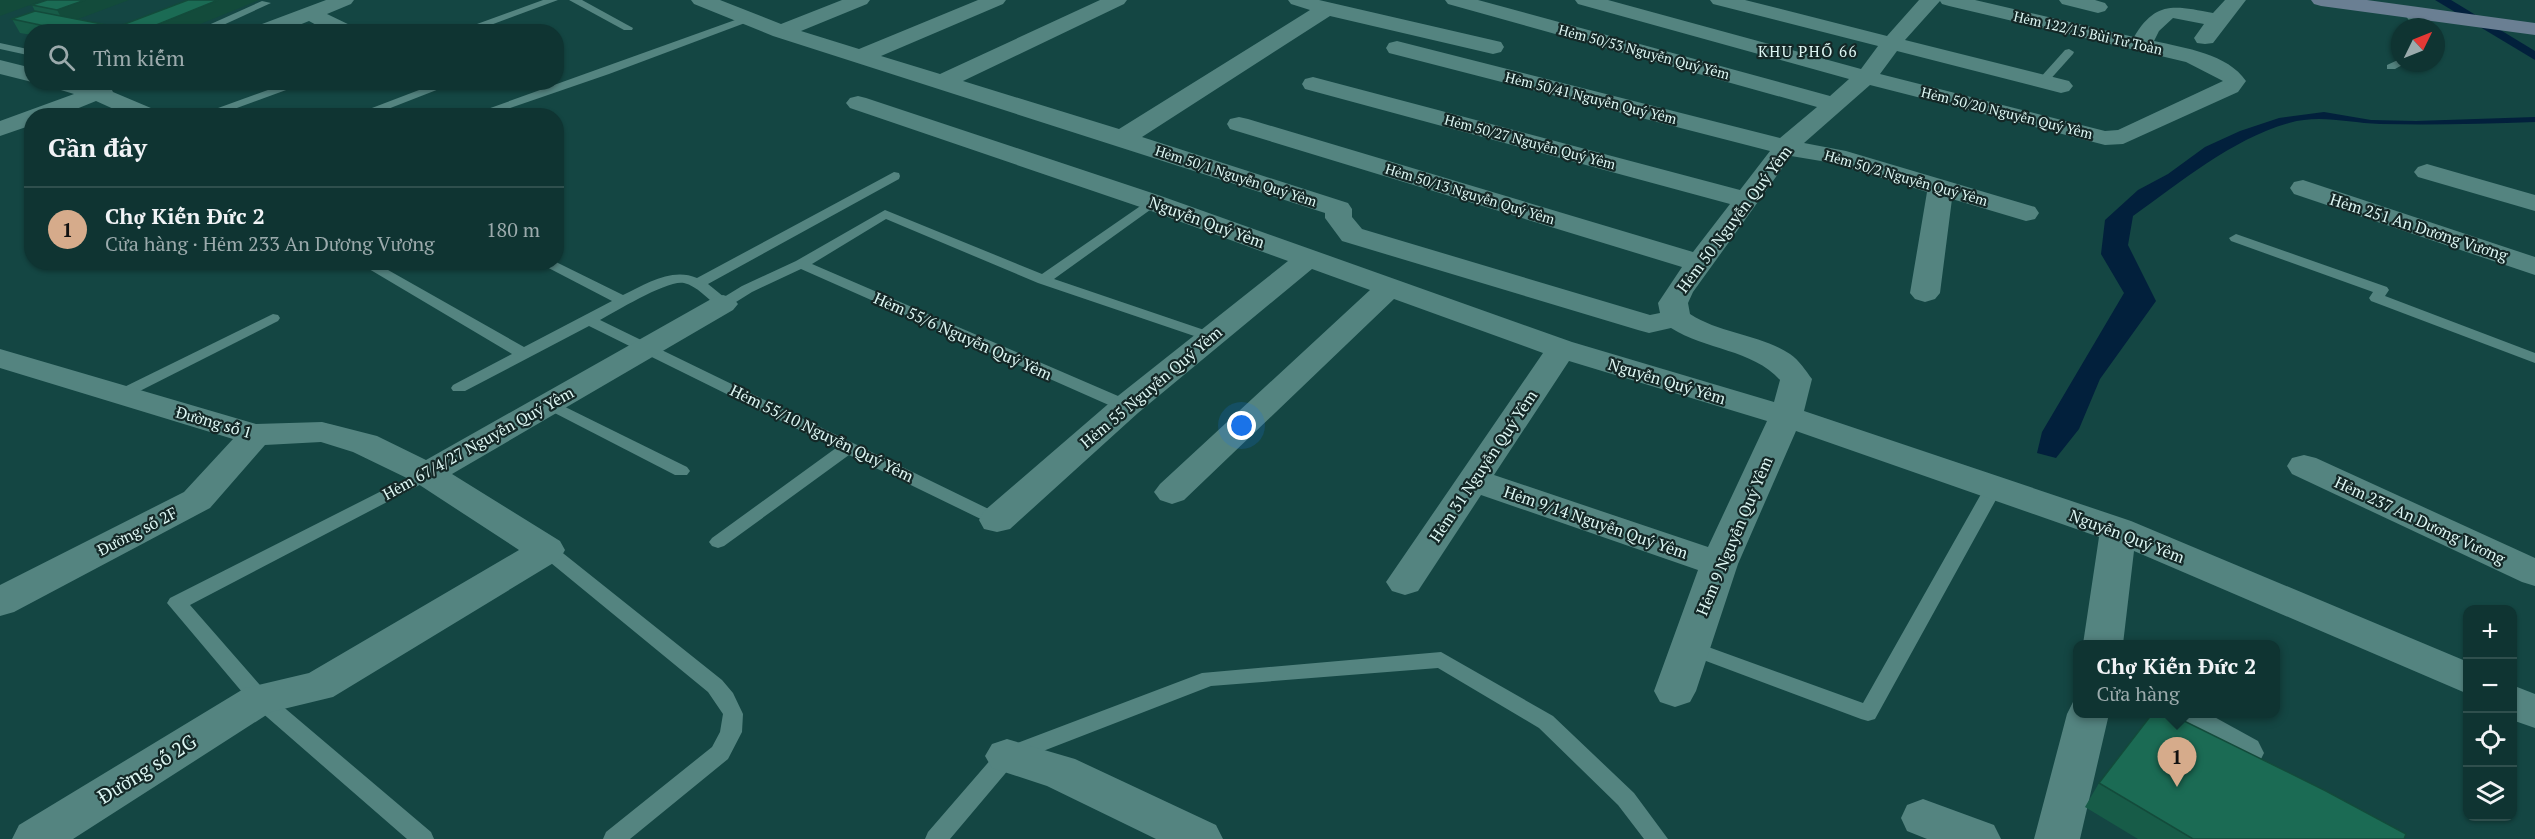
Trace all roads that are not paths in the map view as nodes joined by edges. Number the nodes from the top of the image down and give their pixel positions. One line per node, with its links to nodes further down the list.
1 (344, 0): 20 (street)
2 (553, 0): 27 (lane)
3 (574, 0): 28 (lane)
4 (701, 0): 22 (street, Hẻm 50/1 Nguyễn Quý Yêm)
5 (860, 0): 30 (street)
6 (996, 0): 37 (street)
7 (1117, 0): 43 (street)
8 (1298, 0): 19 (street)
9 (1455, 0): 54 (street, Hẻm 50/53 Nguyễn Quý Yêm)
10 (1585, 0): 42 (street, Hẻm 50/20 Nguyễn Quý Yêm)
11 (1720, 0): 31 (street)
12 (1930, 0): 31 (street, Hẻm 50 Nguyễn Quý Yêm)
13 (1949, 0): 33 (street, Hẻm 122/15 Bùi Tư Toàn)
14 (2069, 0): 18 (street)
15 (2236, 0): 23 (street)
16 (2321, 0): 21 (street)
17 (266, 3): 24 (lane)
18 (2098, 7)
19 (1327, 9): 39 (street); 64 (street)
20 (310, 13): 25 (street); 26 (street)
21 (2416, 17): 29 (street)
22 (749, 18): 30 (street, Hẻm 50/1 Nguyễn Quý Yêm); 46 (lane)
23 (2217, 20): 33 (street); 38 (street)
24 (217, 24)
25 (282, 24)
26 (331, 24)
27 (483, 24)
28 (628, 28)
29 (2535, 29)
30 (781, 31): 37 (street, Hẻm 50/1 Nguyễn Quý Yêm)
31 (1892, 43): 42 (street, Hẻm 50 Nguyễn Quý Yêm); 44 (street)
32 (0, 46): 35 (lane)
33 (2143, 46): 38 (street, Hẻm 122/15 Bùi Tư Toàn)
34 (1397, 48): 39 (street, Hẻm 50/41 Nguyễn Quý Yêm)
35 (24, 50)
36 (2069, 52): 44 (lane)
37 (860, 57): 43 (street, Hẻm 50/1 Nguyễn Quý Yêm)
38 (2193, 57): 60 (street, Hẻm 122/15 Bùi Tư Toàn)
39 (1467, 66): 65 (street, Hẻm 50/41 Nguyễn Quý Yêm)
40 (0, 67): 41 (street)
41 (24, 73)
42 (1866, 77): 54 (street, Hẻm 50 Nguyễn Quý Yêm); 60 (street, Hẻm 50/20 Nguyễn Quý Yêm)
43 (942, 82): 64 (street, Hẻm 50/1 Nguyễn Quý Yêm)
44 (2052, 83)
45 (1313, 84): 70 (street, Hẻm 50/27 Nguyễn Quý Yêm)
46 (564, 86)
47 (86, 90): 52 (street)
48 (104, 90): 52 (street)
49 (279, 90): 57 (lane)
50 (430, 90): 58 (lane)
51 (551, 90): 59 (lane)
52 (96, 93): 55 (street); 56 (street)
53 (858, 104): 71 (street, Nguyễn Quý Yêm)
54 (1833, 104): 65 (street, Hẻm 50 Nguyễn Quý Yêm)
55 (57, 108)
56 (131, 108)
57 (226, 108)
58 (379, 108)
59 (498, 108)
60 (2180, 110)
61 (24, 120): 63 (street)
62 (1239, 124): 76 (street, Hẻm 50/13 Nguyễn Quý Yêm)
63 (0, 129)
64 (1121, 140): 88 (street, Hẻm 50/1 Nguyễn Quý Yêm)
65 (1785, 147): 68 (street, Hẻm 50/2 Nguyễn Quý Yêm); 70 (street, Hẻm 50 Nguyễn Quý Yêm)
66 (2427, 172): 72 (street)
67 (894, 176): 82 (lane)
68 (1941, 187): 73 (street, Hẻm 50/2 Nguyễn Quý Yêm); 84 (street)
69 (2303, 189): 78 (street, Hẻm 251 An Dương Vương)
70 (1746, 200): 76 (street, Hẻm 50 Nguyễn Quý Yêm)
71 (1152, 202): 75 (street, Nguyễn Quý Yêm); 81 (lane)
72 (2535, 203)
73 (2026, 213)
74 (2236, 238): 95 (lane)
75 (1309, 258): 83 (street, Nguyễn Quý Yêm); 90 (street, Hẻm 55 Nguyễn Quý Yêm)
76 (1700, 263): 88 (street, Hẻm 50 Nguyễn Quý Yêm)
77 (801, 264): 81 (lane, Hẻm 67/4/27 Nguyễn Quý Yêm); 86 (lane, Hẻm 67/4/27 Nguyễn Quý Yêm); 99 (lane, Hẻm 55/6 Nguyễn Quý Yêm)
78 (2535, 266)
79 (378, 270): 93 (lane)
80 (560, 270): 85 (lane)
81 (1043, 280): 90 (lane)
82 (698, 283): 85 (lane); 86 (lane)
83 (1389, 288): 92 (street, Nguyễn Quý Yêm); 108 (street)
84 (1925, 293)
85 (625, 302): 89 (lane)
86 (723, 304): 91 (street, Hẻm 67/4/27 Nguyễn Quý Yêm)
87 (273, 318): 97 (lane)
88 (1676, 318): 100 (street, Hẻm 50 Nguyễn Quý Yêm)
89 (591, 321): 91 (lane, Hẻm 55/10 Nguyễn Quý Yêm); 93 (lane)
90 (1212, 337): 99 (street, Hẻm 55 Nguyễn Quý Yêm)
91 (647, 346): 98 (street, Hẻm 67/4/27 Nguyễn Quý Yêm); 102 (lane, Hẻm 55/10 Nguyễn Quý Yêm)
92 (1561, 349): 100 (street, Nguyễn Quý Yêm); 106 (street, Hẻm 31 Nguyễn Quý Yêm)
93 (524, 354): 96 (lane)
94 (0, 358): 97 (street, Đường số 1)
95 (2535, 358)
96 (459, 388)
97 (120, 395): 101 (street, Đường số 1)
98 (549, 404): 104 (lane); 105 (street, Hẻm 67/4/27 Nguyễn Quý Yêm)
99 (1126, 406): 109 (street, Hẻm 55 Nguyễn Quý Yêm)
100 (1786, 416): 107 (street, Nguyễn Quý Yêm); 113 (street, Hẻm 9 Nguyễn Quý Yêm)
101 (255, 435): 105 (street, Đường số 1); 116 (street, Đường số 2F)
102 (850, 446): 109 (lane, Hẻm 55/10 Nguyễn Quý Yêm); 111 (lane)
103 (2304, 466): 114 (street, Hẻm 237 An Dương Vương)
104 (681, 471)
105 (427, 474): 112 (street, Đường số 1); 121 (lane, Hẻm 67/4/27 Nguyễn Quý Yêm)
106 (1474, 480): 113 (street, Hẻm 9/14 Nguyễn Quý Yêm); 115 (street, Hẻm 31 Nguyễn Quý Yêm)
107 (1994, 487): 110 (street, Nguyễn Quý Yêm); 118 (lane)
108 (1172, 492)
109 (997, 520)
110 (2118, 530): 117 (street); 119 (street, Nguyễn Quý Yêm)
111 (718, 542)
112 (547, 550): 121 (street, Đường số 2G); 131 (lane)
113 (1719, 564): 118 (street, Hẻm 9 Nguyễn Quý Yêm)
114 (2535, 573)
115 (1405, 582)
116 (0, 602)
117 (2104, 640)
118 (1689, 647): 120 (street, Hẻm 9 Nguyễn Quý Yêm)
119 (2463, 677)
120 (1675, 691)
121 (260, 699): 129 (street, Đường số 2G); 130 (lane)
122 (2517, 703): 123 (street)
123 (2535, 712)
124 (2087, 718): 136 (street)
125 (2182, 718): 127 (street)
126 (1007, 756): 132 (lane); 133 (street); 134 (lane)
127 (2277, 773)
128 (1923, 818): 135 (street)
129 (35, 839)
130 (423, 839)
131 (614, 839)
132 (936, 839)
133 (1200, 839)
134 (1657, 839)
135 (1978, 839)
136 (2057, 839)

